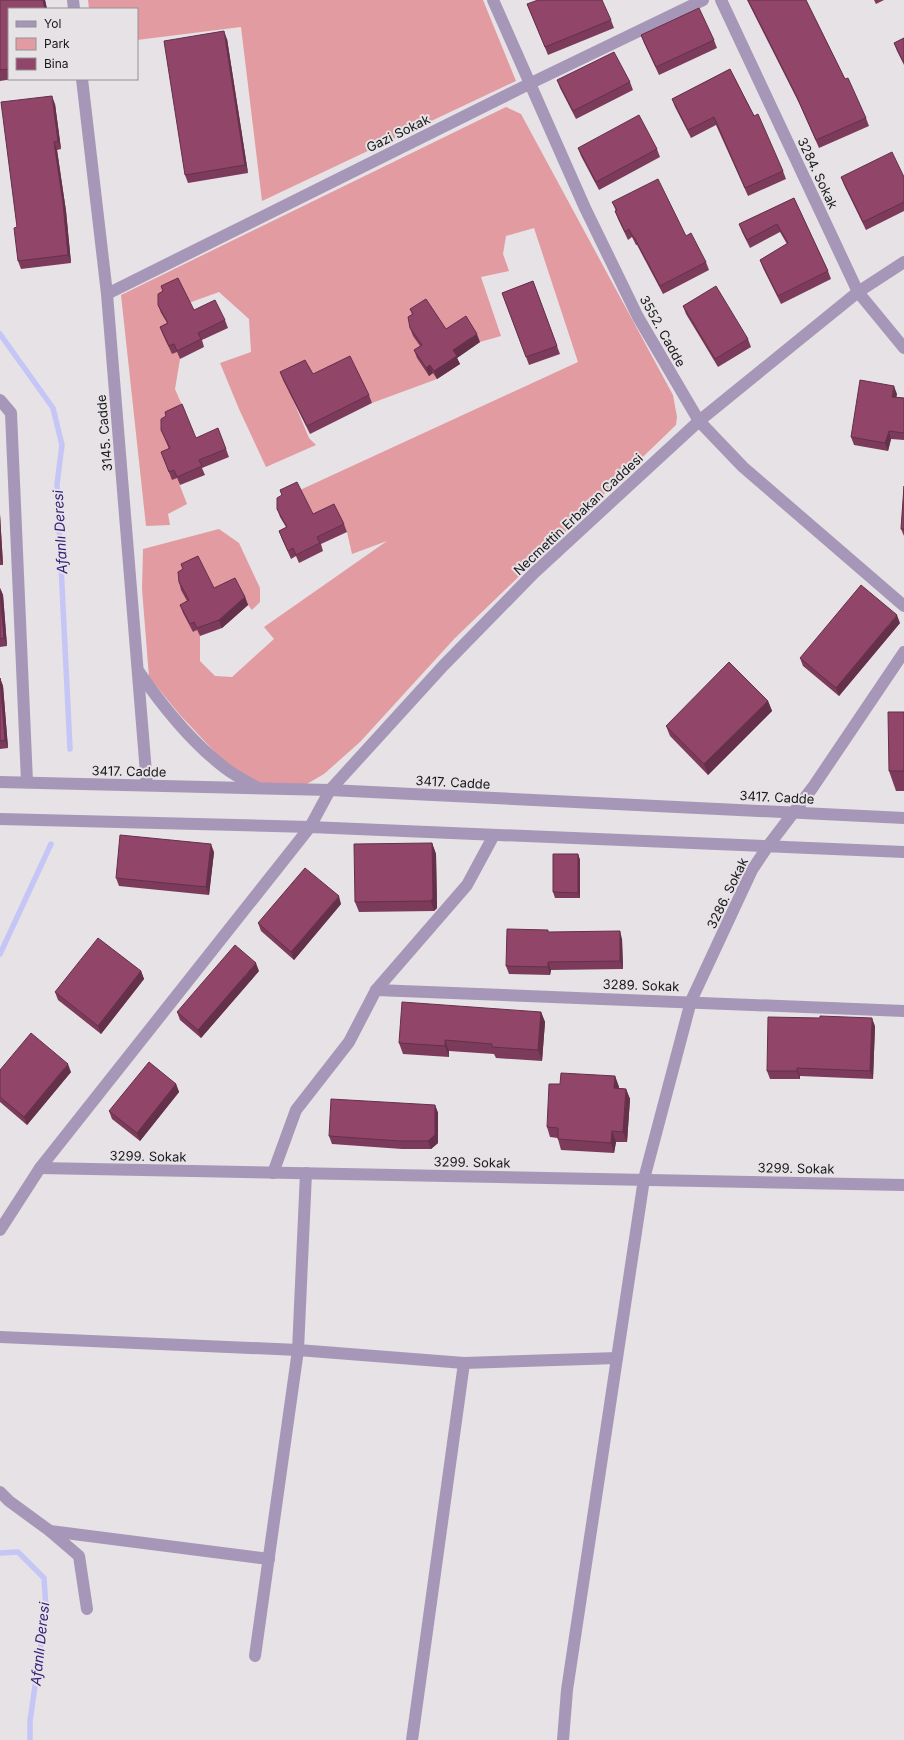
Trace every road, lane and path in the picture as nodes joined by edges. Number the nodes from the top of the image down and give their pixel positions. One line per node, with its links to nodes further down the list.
1 (493, 0): 5 (street, 3552. Cadde)
2 (703, 0): 5 (street, Gazi Sokak)
3 (721, 0): 7 (street, 3284. Sokak)
4 (82, 80): 8 (street, 3145. Cadde)
5 (531, 83): 8 (street, Gazi Sokak); 11 (street, 3552. Cadde)
6 (904, 262): 7 (street, Necmettin Erbakan Caddesi)
7 (858, 292): 9 (street, 3284. Sokak); 11 (street, Necmettin Erbakan Caddesi)
8 (107, 294): 14 (street, 3145. Cadde)
9 (904, 348)
10 (0, 400): 16 (street)
11 (699, 421): 12 (street, 3552. Cadde); 19 (street, Necmettin Erbakan Caddesi)
12 (904, 606)
13 (904, 652): 20 (street, 3286. Sokak)
14 (138, 671): 17 (street, 3145. Cadde); 18 (street)
15 (0, 782): 16 (street, 3417. Cadde)
16 (27, 782): 17 (street, 3417. Cadde)
17 (147, 785): 18 (street, 3417. Cadde)
18 (257, 788): 19 (street, 3417. Cadde)
19 (330, 790): 20 (street, 3417. Cadde); 23 (street, Necmettin Erbakan Caddesi)
20 (793, 813): 21 (street, 3417. Cadde); 25 (street, 3286. Sokak)
21 (904, 818)
22 (0, 819): 23 (street)
23 (310, 827): 24 (street); 30 (street, Necmettin Erbakan Caddesi)
24 (494, 834): 25 (street); 27 (street)
25 (768, 846): 26 (street); 28 (street, 3286. Sokak)
26 (904, 852)
27 (376, 990): 28 (street, 3289. Sokak); 31 (street)
28 (691, 1001): 29 (street, 3289. Sokak); 33 (street, 3286. Sokak)
29 (904, 1010)
30 (40, 1168): 31 (street, 3299. Sokak); 35 (street, Necmettin Erbakan Caddesi)
31 (273, 1172): 32 (street, 3299. Sokak)
32 (306, 1173): 33 (street, 3299. Sokak); 37 (street)
33 (644, 1180): 34 (street, 3299. Sokak); 38 (street, 3286. Sokak)
34 (904, 1184)
35 (0, 1230)
36 (0, 1337): 37 (street)
37 (298, 1350): 39 (street); 42 (street)
38 (617, 1358): 39 (street); 46 (street, 3286. Sokak)
39 (464, 1363): 45 (street)
40 (0, 1492): 41 (street)
41 (50, 1531): 42 (street); 43 (street)
42 (269, 1559): 44 (street)
43 (87, 1609)
44 (255, 1656)
45 (412, 1740)
46 (563, 1740)

